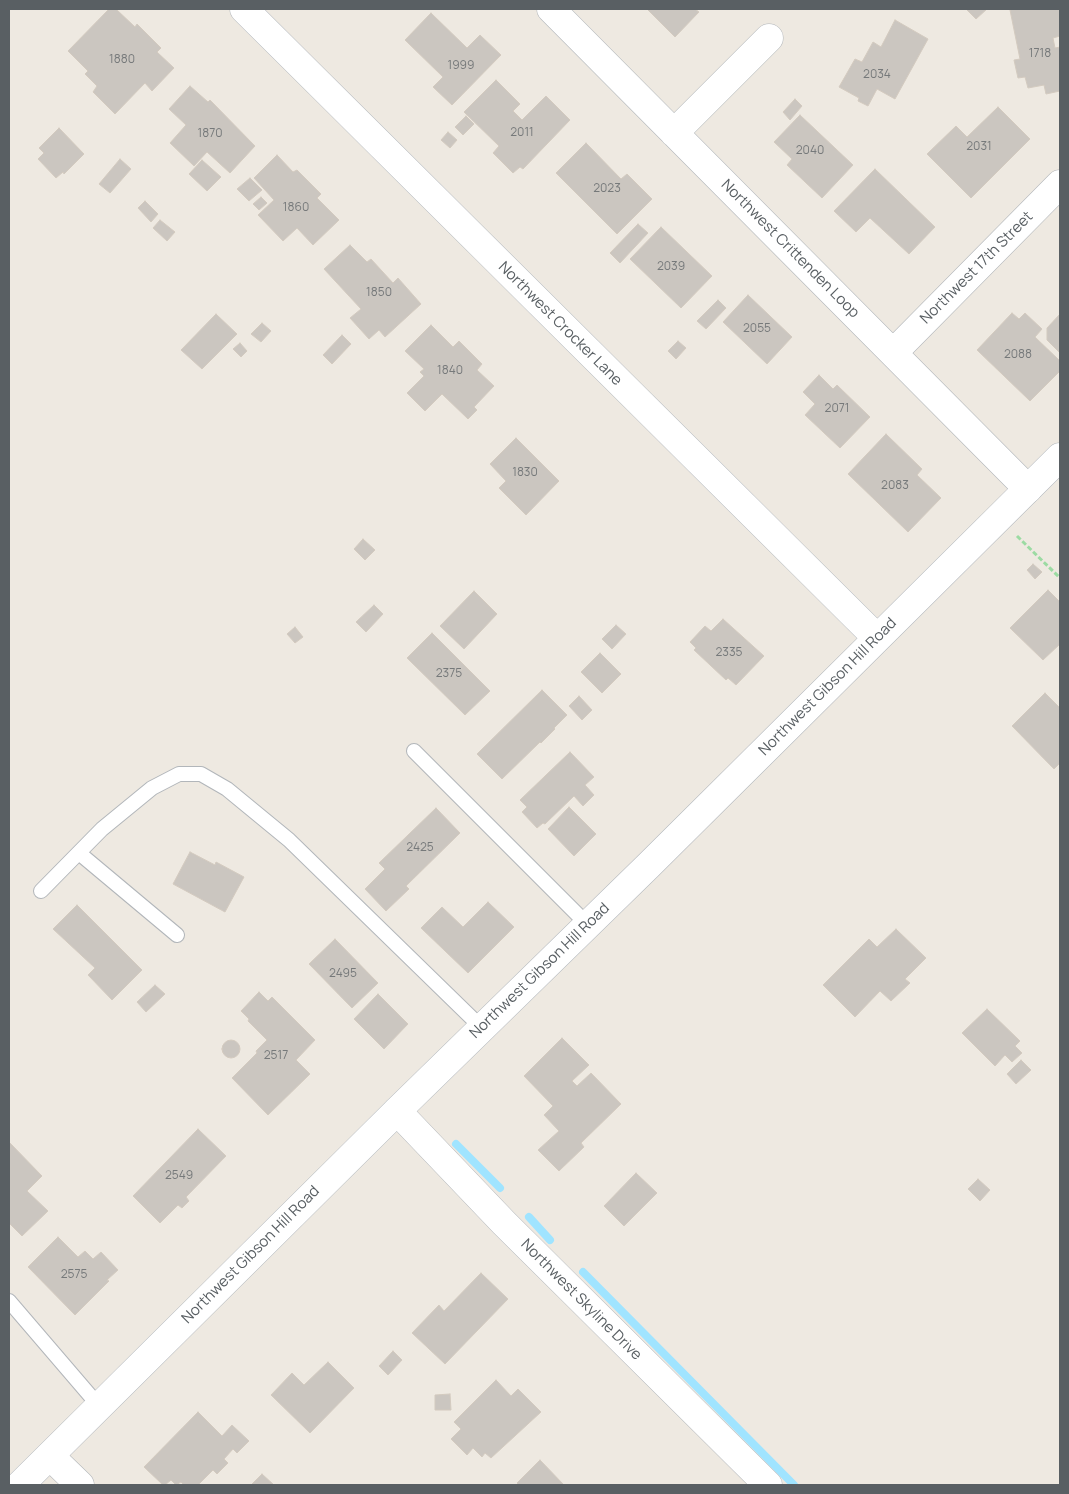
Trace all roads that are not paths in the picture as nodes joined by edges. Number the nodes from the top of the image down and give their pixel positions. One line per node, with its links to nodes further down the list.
1 (244, 9): 9 (street, Northwest Crocker Lane)
2 (551, 9): 4 (street, Northwest Crittenden Loop)
3 (769, 38): 4 (street)
4 (674, 133): 6 (street, Northwest Crittenden Loop)
5 (1060, 184): 6 (street, Northwest 17th Street)
6 (894, 352): 8 (street, Northwest Crittenden Loop)
7 (1060, 457): 8 (street, Northwest Gibson Hill Road)
8 (1028, 489): 9 (street, Northwest Gibson Hill Road)
9 (877, 638): 13 (street, Northwest Gibson Hill Road)
10 (414, 751): 13 (lane)
11 (79, 853): 12 (lane); 14 (lane); 15 (lane)
12 (40, 891)
13 (588, 925): 15 (street, Northwest Gibson Hill Road)
14 (176, 935)
15 (482, 1028): 16 (street, Northwest Gibson Hill Road)
16 (397, 1111): 18 (street, Northwest Gibson Hill Road); 22 (street, Northwest Skyline Drive)
17 (9, 1301): 18 (lane)
18 (99, 1406): 19 (street, Northwest Gibson Hill Road)
19 (50, 1456): 20 (street, Northwest Gibson Hill Road); 21 (street)
20 (20, 1485)
21 (80, 1485)
22 (768, 1485)

